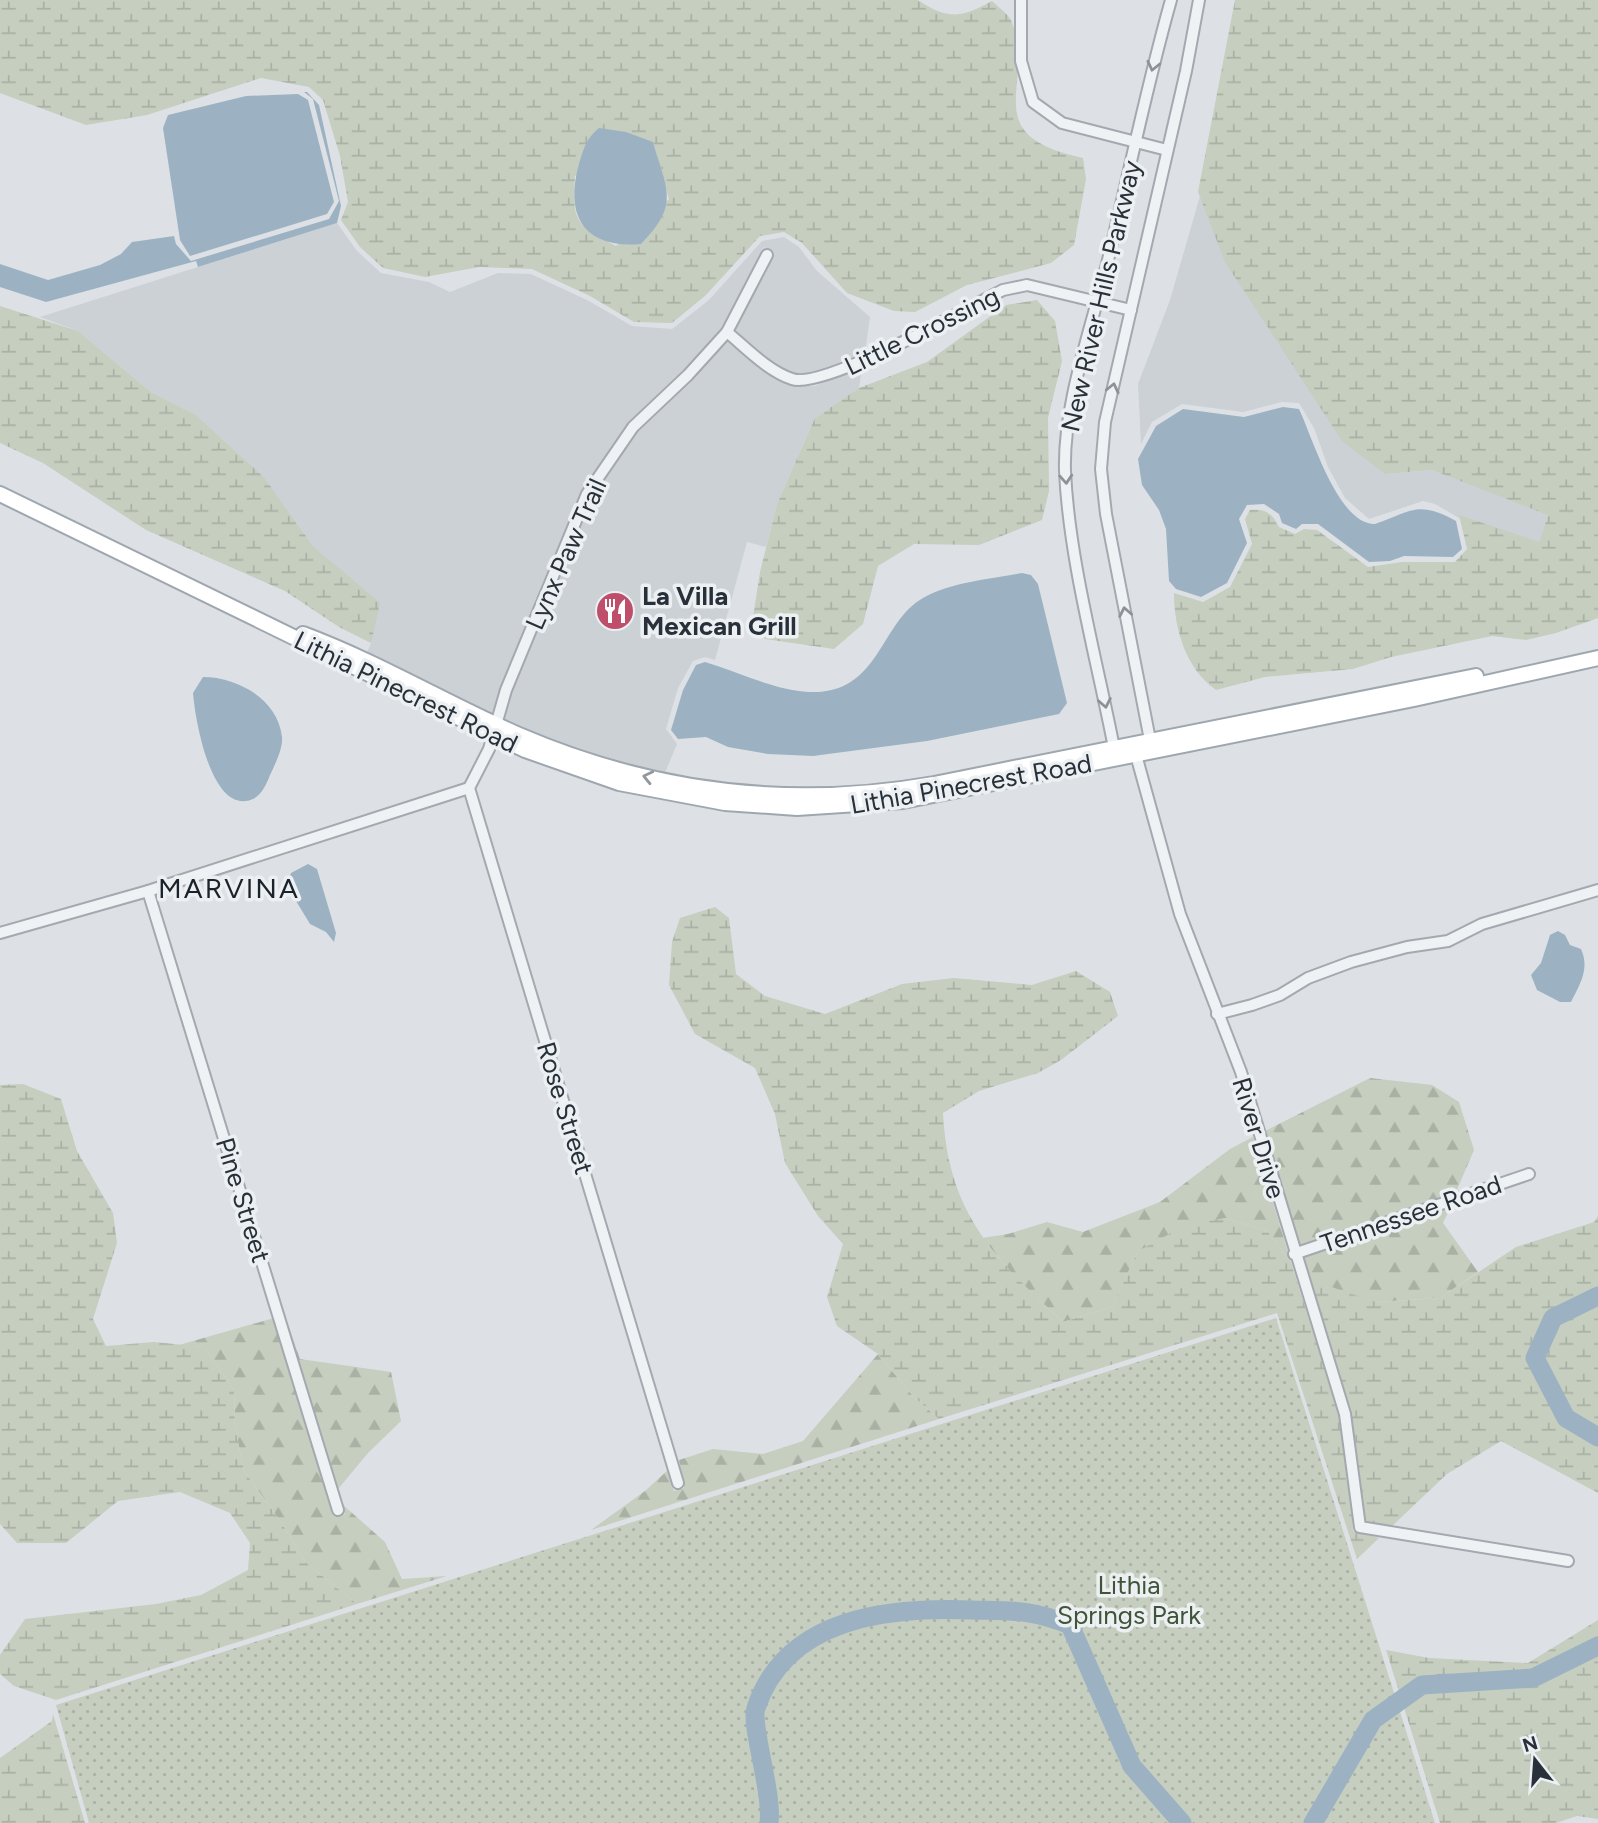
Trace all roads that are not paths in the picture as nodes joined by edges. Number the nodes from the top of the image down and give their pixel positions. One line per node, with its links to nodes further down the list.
1 (1021, 0): 4 (street)
2 (1171, 0): 4 (street, New River Hills Parkway, one-way to 4)
3 (1199, 0): 5 (street, New River Hills Parkway)
4 (1138, 141): 5 (street); 7 (street, New River Hills Parkway)
5 (1167, 150): 8 (street, New River Hills Parkway)
6 (766, 255): 9 (street, Lynx Paw Trail)
7 (1098, 300): 8 (street, Little Crossing); 9 (street, Little Crossing); 14 (street, New River Hills Parkway, one-way to 14)
8 (1131, 310): 13 (street, New River Hills Parkway, one-way to 8)
9 (727, 332): 12 (street, Lynx Paw Trail)
10 (0, 494): 12 (main road, Lithia Pinecrest Road)
11 (1598, 658): 13 (main road, Lithia Pinecrest Road)
12 (495, 730): 14 (main road, Lithia Pinecrest Road); 16 (street)
13 (1151, 746): 14 (main road, Lithia Pinecrest Road); 15 (main road, Lithia Pinecrest Road)
14 (1115, 753): 15 (main road, Lithia Pinecrest Road)
15 (1136, 755): 20 (street, River Drive)
16 (469, 788): 18 (street); 23 (street, Rose Street)
17 (1598, 890): 20 (street)
18 (148, 891): 19 (street); 24 (street, Pine Street)
19 (0, 933)
20 (1217, 1014): 22 (street, River Drive)
21 (1529, 1174): 22 (street, Tennessee Road)
22 (1294, 1254): 25 (street, River Drive)
23 (678, 1483)
24 (338, 1510)
25 (1568, 1561)

